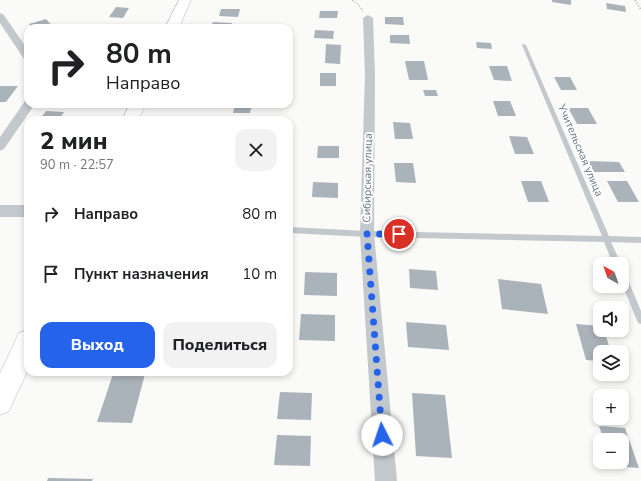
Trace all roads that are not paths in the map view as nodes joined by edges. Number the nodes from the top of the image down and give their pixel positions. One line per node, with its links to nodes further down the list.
1 (185, 0): 4 (main road)
2 (0, 16): 6 (street)
3 (368, 18): 12 (street, Сибирская улица)
4 (174, 24)
5 (524, 46): 13 (lane, Учительская улица)
6 (24, 51)
7 (26, 108): 8 (street)
8 (0, 146)
9 (0, 211): 10 (street)
10 (24, 212)
11 (293, 230): 12 (lane)
12 (367, 234): 13 (lane); 20 (street, Сибирская улица)
13 (606, 238): 14 (lane); 15 (lane, Учительская улица)
14 (641, 240)
15 (614, 257)
16 (629, 292): 17 (lane)
17 (641, 320)
18 (24, 351): 19 (main road)
19 (0, 402)
20 (386, 481)

